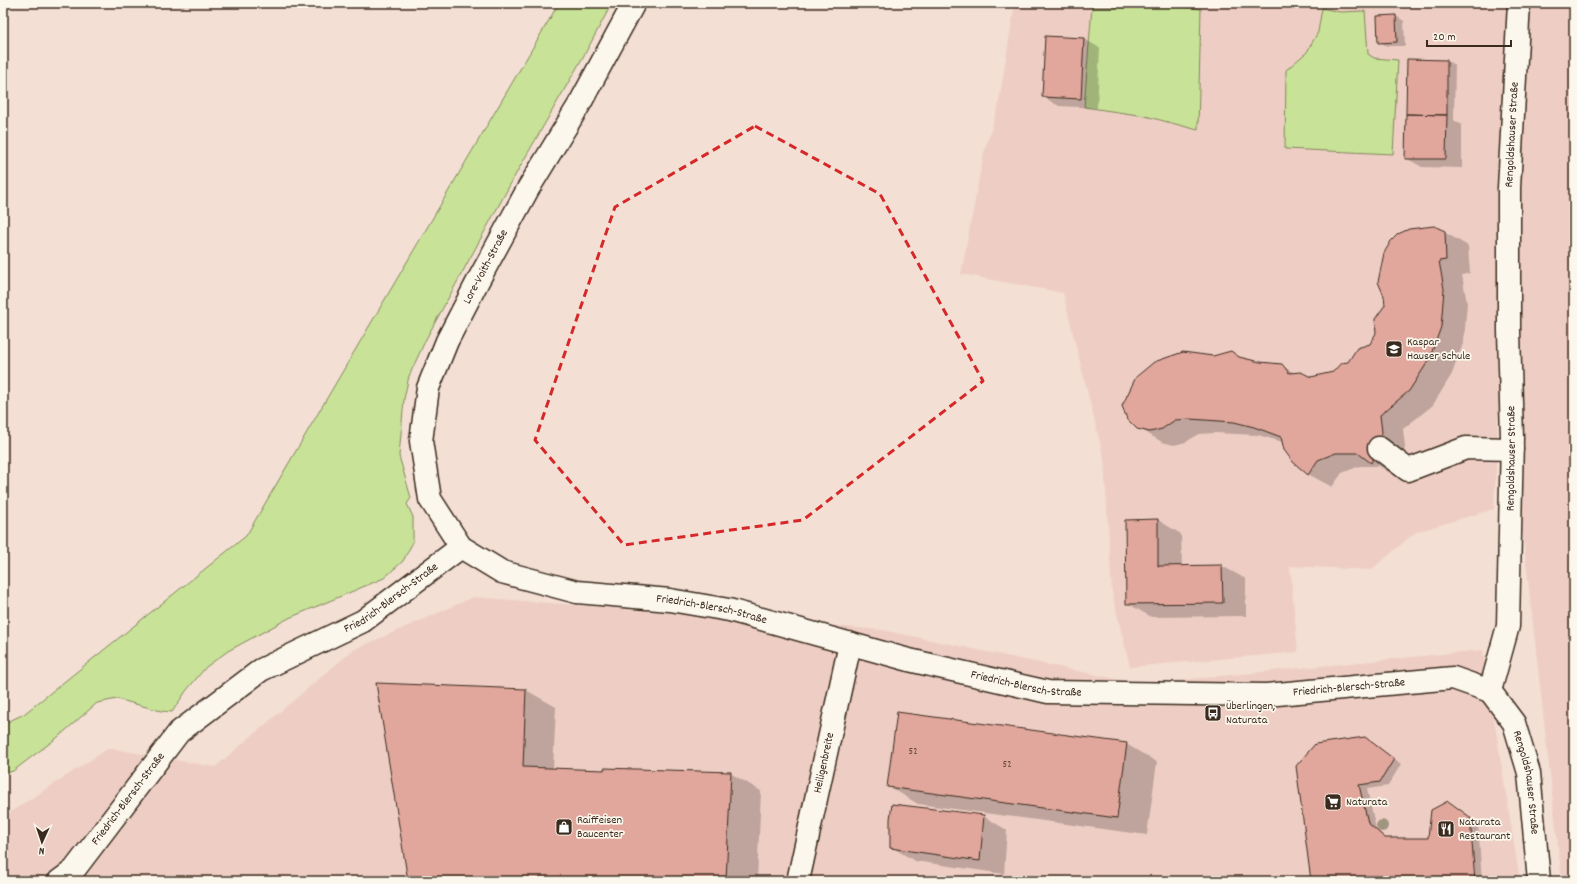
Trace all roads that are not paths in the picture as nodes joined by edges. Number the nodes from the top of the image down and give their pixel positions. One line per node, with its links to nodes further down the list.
1 (634, 3): 5 (street, Lore-Voith-Straße)
2 (1518, 13): 4 (street, Rengoldshauser Straße)
3 (1379, 448): 4 (street)
4 (1512, 449): 7 (street, Rengoldshauser Straße)
5 (461, 547): 6 (street, Friedrich-Blersch-Straße); 8 (street, Friedrich-Blersch-Straße)
6 (850, 644): 7 (street, Friedrich-Blersch-Straße); 9 (street, Heiligenbreite)
7 (1490, 691): 10 (street, Rengoldshauser Straße)
8 (59, 881)
9 (798, 881)
10 (1539, 881)

